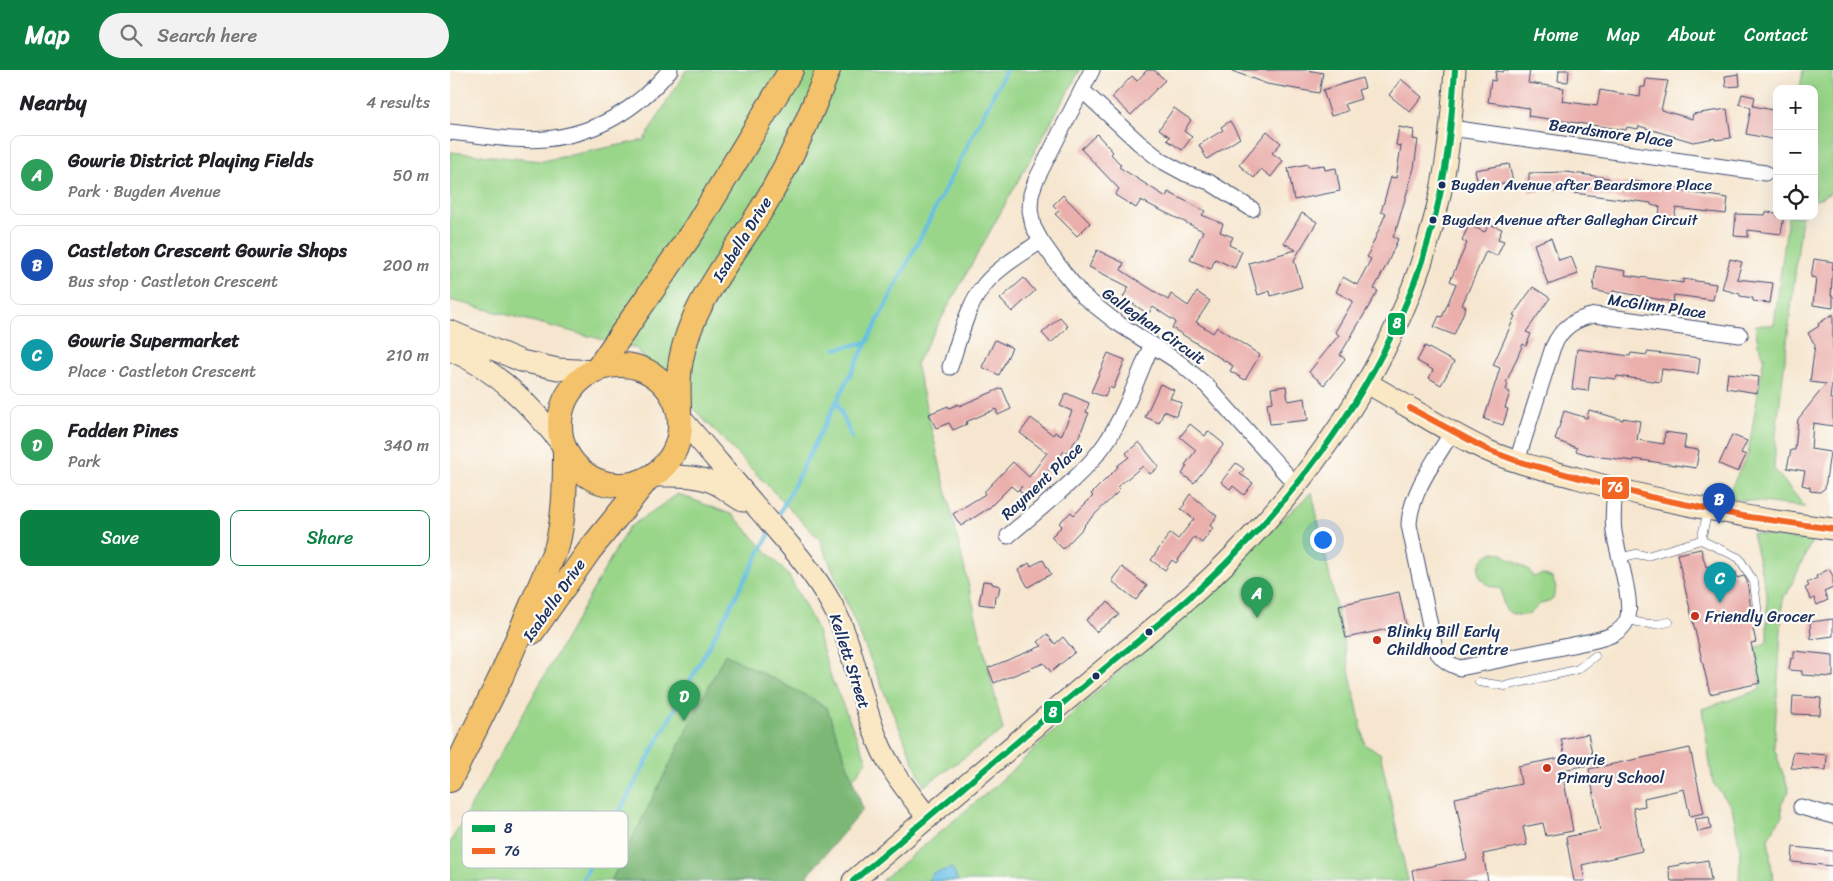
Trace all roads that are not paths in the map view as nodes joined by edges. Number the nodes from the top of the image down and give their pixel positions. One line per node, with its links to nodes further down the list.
1 (670, 70): 8 (street)
2 (791, 70): 17 (main road)
3 (828, 70): 19 (main road, Isabella Drive)
4 (1092, 70): 6 (street, Galleghan Circuit)
5 (1455, 70): 7 (street)
6 (1082, 90): 10 (street); 11 (street, Galleghan Circuit)
7 (1451, 128): 9 (street, Beardsmore Place); 18 (street)
8 (450, 132)
9 (1765, 173)
10 (1252, 209)
11 (1040, 241): 14 (street, Galleghan Circuit); 16 (street)
12 (450, 331): 17 (street)
13 (1740, 335): 22 (street, McGlinn Place)
14 (1152, 344): 24 (street, Galleghan Circuit); 29 (street, Rayment Place)
15 (450, 350): 21 (street)
16 (950, 367)
17 (595, 371): 19 (main road); 21 (main road)
18 (1367, 383): 20 (street); 24 (street)
19 (679, 414): 23 (main road); 27 (street, Kellett Street)
20 (1452, 432): 22 (street); 33 (street)
21 (565, 448): 23 (main road); 36 (main road, Isabella Drive)
22 (1517, 461): 25 (street)
23 (650, 477): 27 (street, Kellett Street); 36 (main road, Isabella Drive)
24 (1297, 486): 41 (street)
25 (1615, 489): 26 (street); 31 (street)
26 (1708, 509): 28 (street); 30 (lane)
27 (761, 512): 41 (street, Kellett Street)
28 (1833, 529)
29 (1008, 536)
30 (1701, 540): 31 (lane); 32 (lane)
31 (1619, 558): 33 (street)
32 (1758, 615)
33 (1628, 619): 34 (lane)
34 (1669, 622)
35 (1595, 656): 37 (lane)
36 (501, 677): 38 (main road, Isabella Drive)
37 (1479, 682)
38 (450, 780)
39 (1801, 807): 40 (street)
40 (1833, 816)
41 (928, 818): 42 (street)
42 (853, 881)

